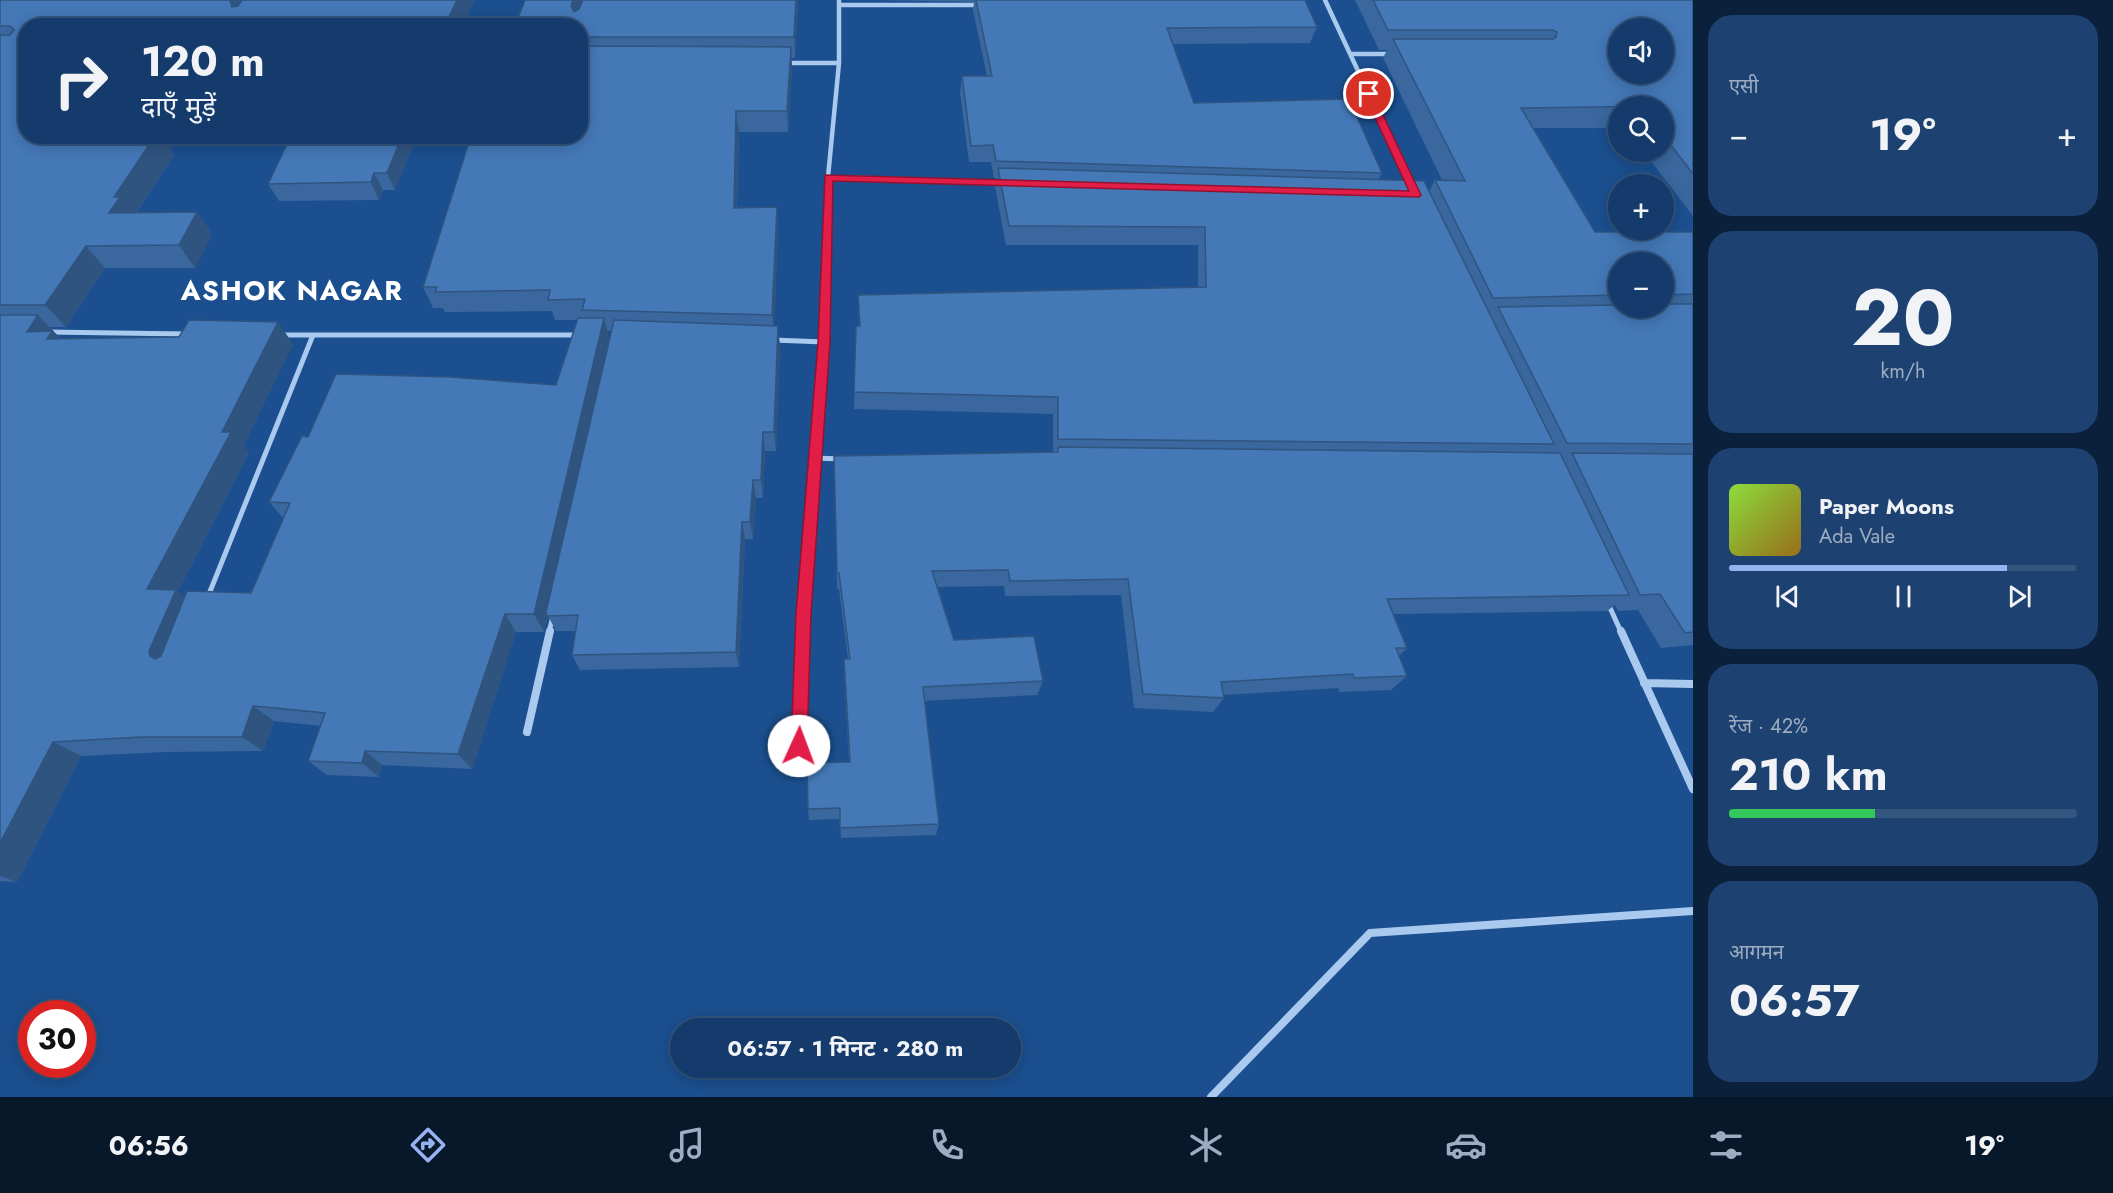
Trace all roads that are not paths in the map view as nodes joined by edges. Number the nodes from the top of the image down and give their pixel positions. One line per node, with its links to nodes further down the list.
1 (1325, 0): 4 (street)
2 (839, 3): 3 (street); 7 (street)
3 (984, 5)
4 (1350, 54): 5 (street); 10 (street)
5 (1397, 54)
6 (780, 63): 7 (street)
7 (838, 63): 8 (street)
8 (828, 177): 9 (street); 17 (street)
9 (1008, 183)
10 (1416, 195)
11 (35, 332): 12 (street)
12 (197, 334)
13 (278, 335): 14 (street)
14 (313, 335): 15 (street); 22 (street)
15 (592, 335)
16 (766, 340): 17 (street)
17 (824, 342): 18 (street)
18 (815, 458): 19 (street); 26 (street)
19 (851, 459)
20 (1601, 589): 23 (street)
21 (555, 603): 25 (street)
22 (204, 605)
23 (1644, 683): 24 (street); 27 (street)
24 (1693, 684)
25 (527, 732)
26 (799, 746)
27 (1693, 789)
28 (1693, 911): 29 (street)
29 (1210, 1097)

